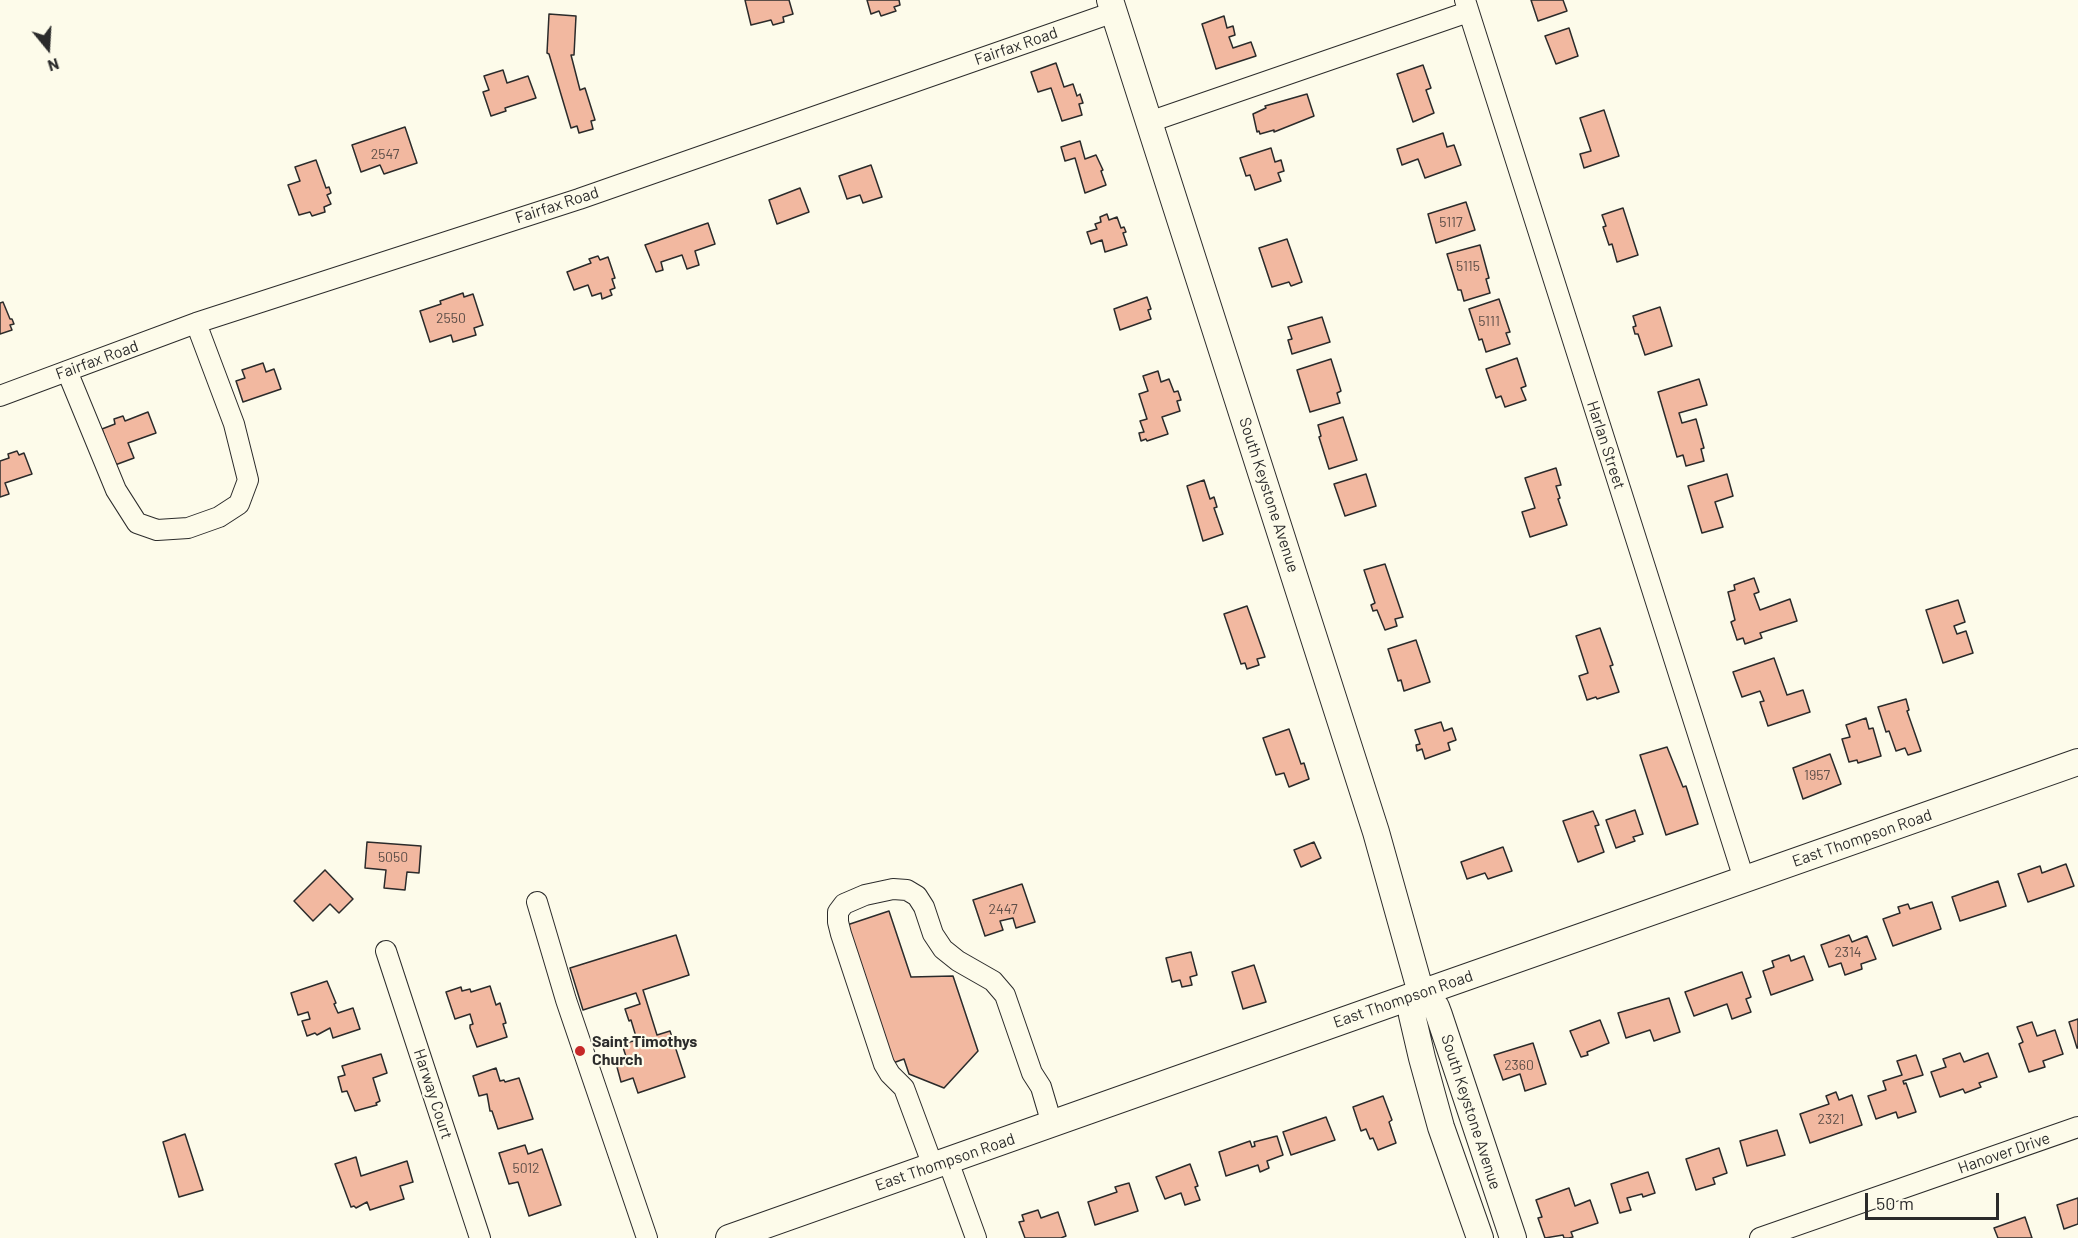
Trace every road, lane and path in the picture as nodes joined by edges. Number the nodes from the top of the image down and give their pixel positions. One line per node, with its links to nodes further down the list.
1 (1112, 6): 3 (main road, South Keystone Avenue); 4 (street, Fairfax Road)
2 (1467, 6): 3 (street); 8 (street, Harlan Street)
3 (1149, 122): 11 (main road, South Keystone Avenue)
4 (196, 323): 5 (street, Fairfax Road); 5 (street)
5 (68, 371): 6 (street, Fairfax Road)
6 (0, 396)
7 (2078, 762): 8 (main road, East Thompson Road)
8 (1744, 879): 11 (main road, East Thompson Road)
9 (537, 902): 16 (street)
10 (386, 951): 15 (street, Harway Court)
11 (1420, 993): 12 (main road, East Thompson Road); 19 (main road, South Keystone Avenue); 20 (main road, South Keystone Avenue)
12 (1052, 1124): 14 (main road, East Thompson Road); 14 (street)
13 (2078, 1127): 21 (street, Hanover Drive)
14 (940, 1164): 17 (main road, East Thompson Road); 18 (street)
15 (480, 1238)
16 (647, 1238)
17 (729, 1238)
18 (975, 1238)
19 (1480, 1238)
20 (1513, 1238)
21 (1760, 1238)

